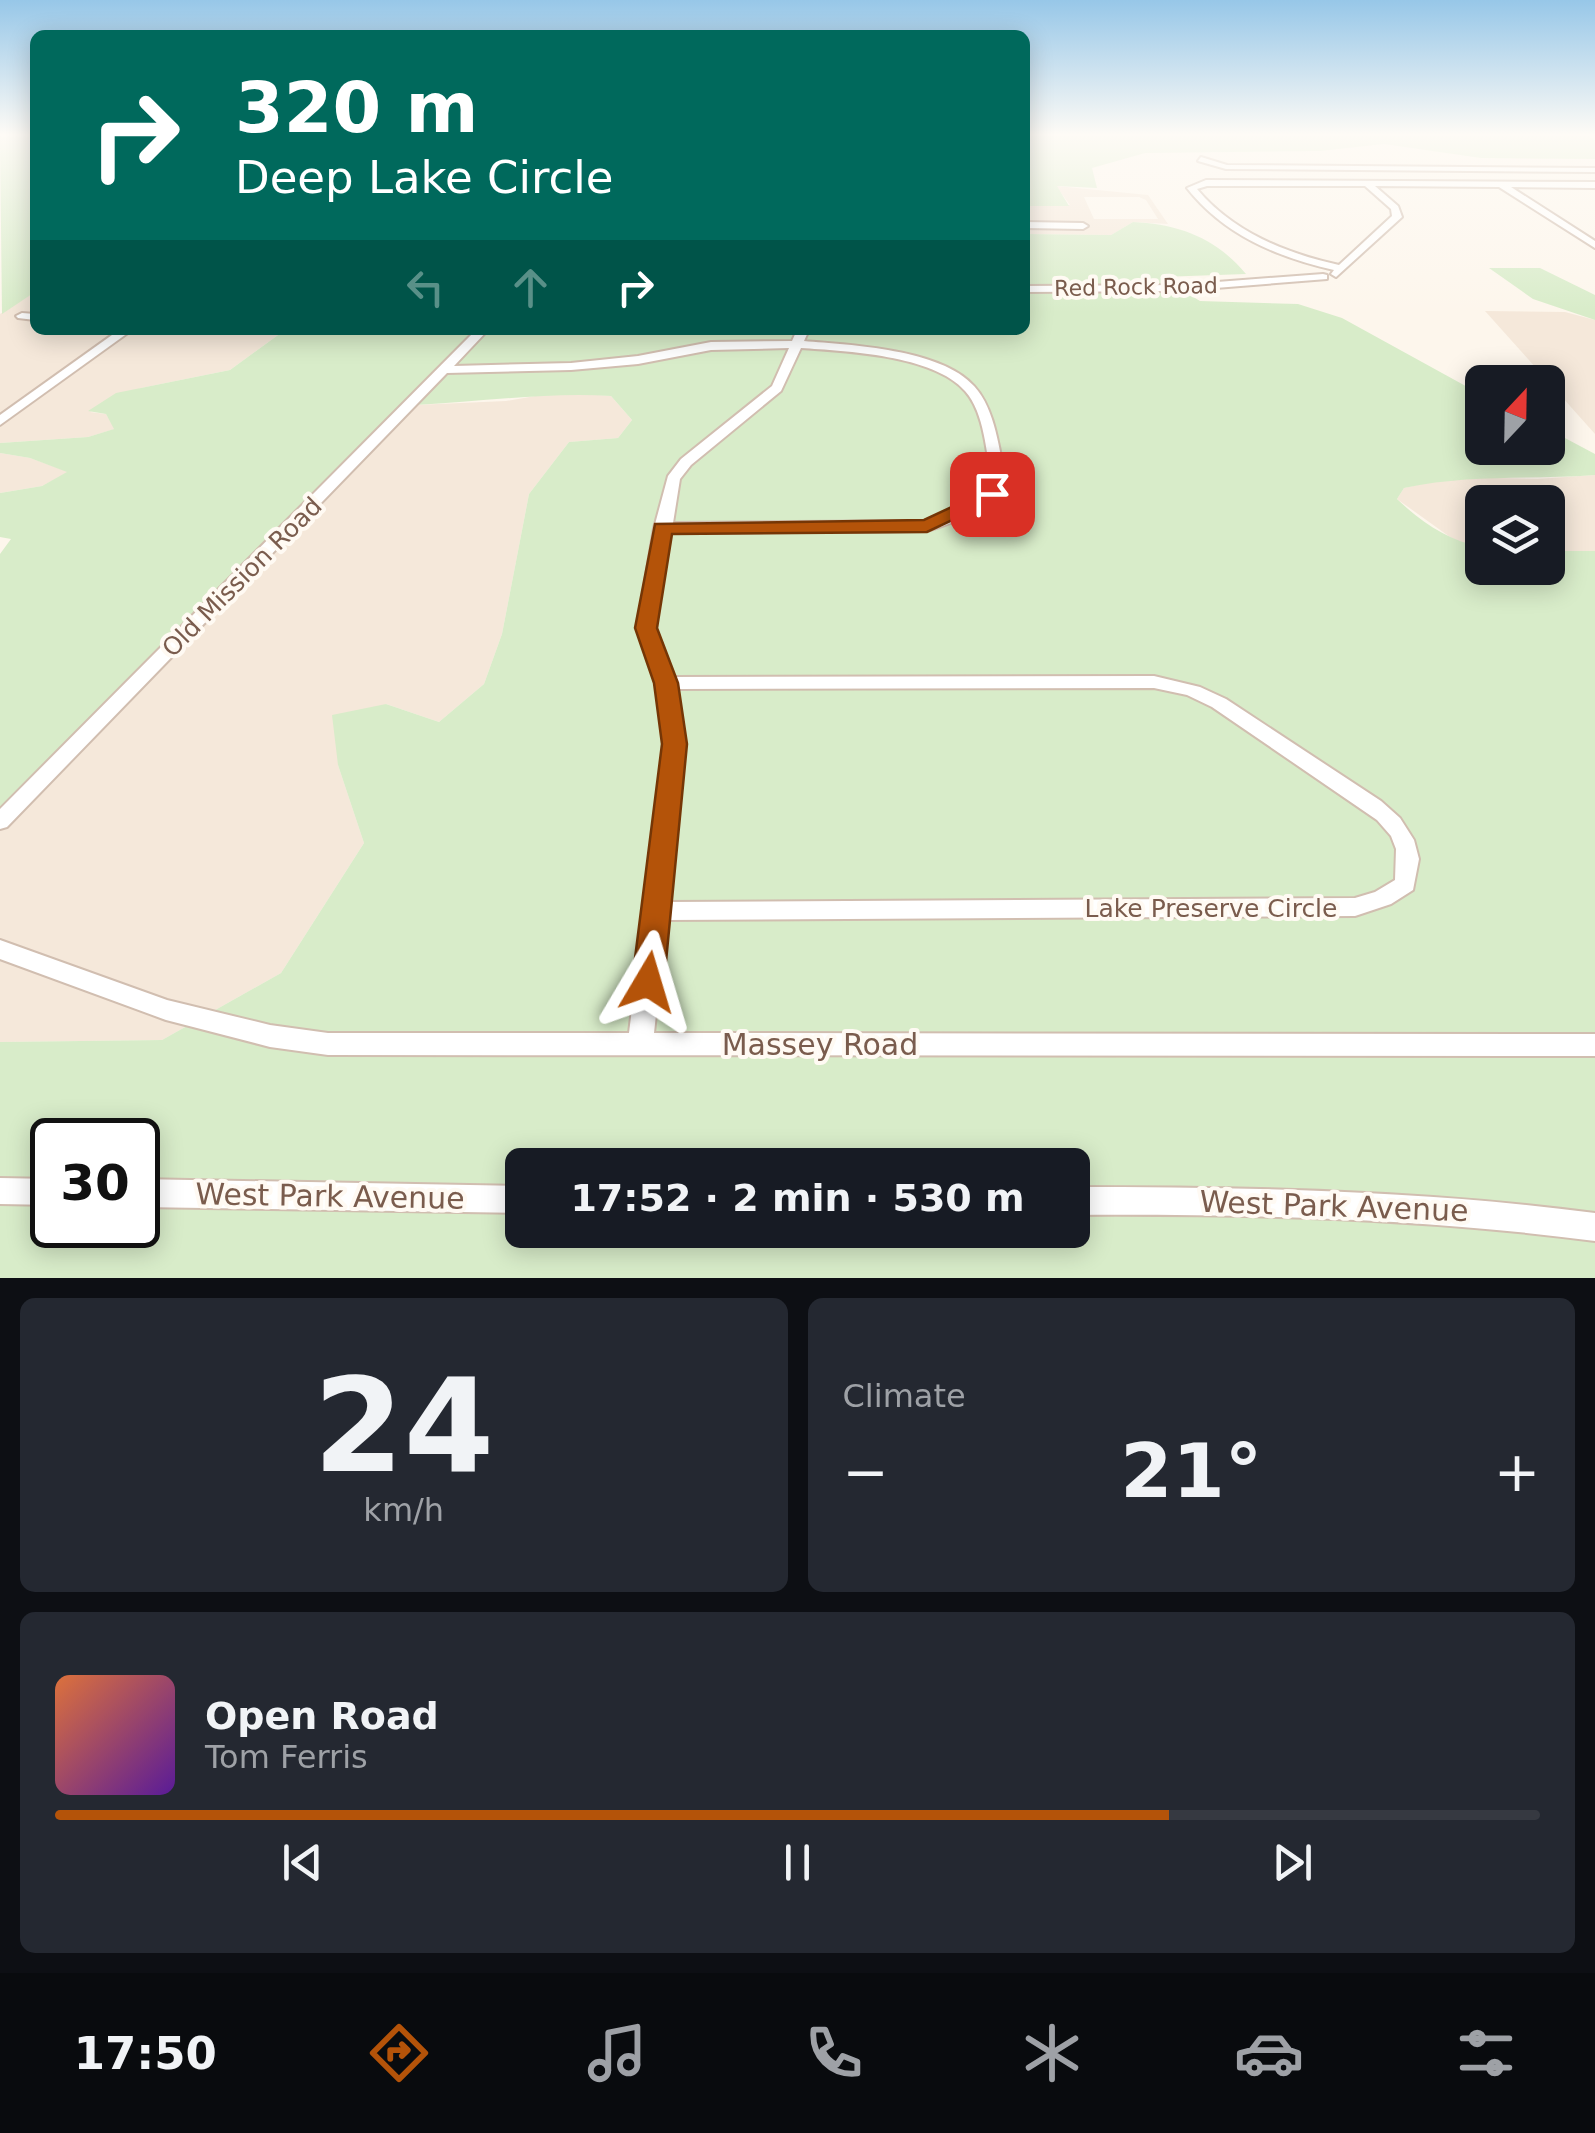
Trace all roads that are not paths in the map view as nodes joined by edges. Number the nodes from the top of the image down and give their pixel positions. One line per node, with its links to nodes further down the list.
1 (1195, 194): 7 (street)
2 (1379, 194): 7 (street, Red Rock Road)
3 (1515, 194): 6 (street)
4 (1030, 225): 5 (street)
5 (1083, 226)
6 (1595, 246)
7 (1342, 269): 8 (street, Red Rock Road)
8 (1030, 289)
9 (119, 335): 14 (street)
10 (477, 335): 13 (street, Old Mission Road)
11 (800, 335): 12 (street)
12 (796, 346): 13 (street); 15 (street); 15 (street)
13 (446, 369): 17 (street, Old Mission Road)
14 (0, 420)
15 (662, 528): 16 (street)
16 (666, 683): 18 (street); 18 (street, Lake Preserve Circle)
17 (0, 822)
18 (657, 910): 20 (street)
19 (0, 949): 20 (street, Massey Road)
20 (640, 1044): 21 (street, Massey Road)
21 (1595, 1045)
22 (0, 1191): 23 (street)
23 (30, 1192)
24 (160, 1193): 25 (street, West Park Avenue)
25 (505, 1200)
26 (1090, 1200): 27 (street, West Park Avenue)
27 (1595, 1226)

